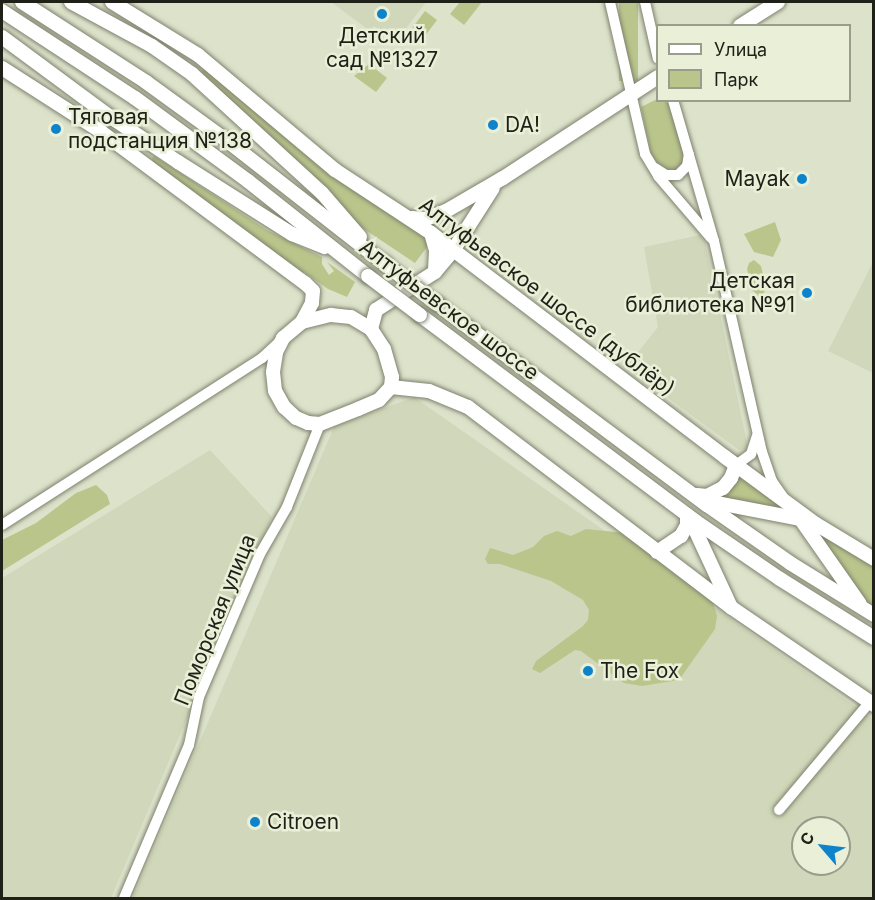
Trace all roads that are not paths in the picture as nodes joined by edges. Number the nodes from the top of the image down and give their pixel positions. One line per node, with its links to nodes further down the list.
1 (22, 2): 32 (main road, Алтуфьевское шоссе)
2 (71, 2): 11 (main road)
3 (112, 2): 9 (main road, Алтуфьевское шоссе (дублёр))
4 (610, 2): 18 (street)
5 (645, 2): 13 (street)
6 (778, 2): 8 (main road)
7 (2, 11): 33 (main road, Алтуфьевское шоссе)
8 (743, 24)
9 (152, 25): 12 (main road); 15 (main road, Алтуфьевское шоссе (дублёр))
10 (2, 37): 20 (main road)
11 (142, 40): 12 (main road); 17 (main road)
12 (177, 53): 15 (main road); 17 (main road)
13 (656, 54)
14 (2, 68): 21 (main road)
15 (221, 74): 28 (main road, Алтуфьевское шоссе (дублёр))
16 (656, 78): 18 (main road)
17 (200, 82): 32 (main road)
18 (629, 93): 25 (street); 27 (main road)
19 (674, 102): 23 (street)
20 (106, 114): 22 (main road); 24 (main road)
21 (90, 124): 22 (main road); 26 (main road)
22 (129, 140): 24 (main road); 26 (main road)
23 (688, 151): 25 (street); 30 (street)
24 (167, 154): 33 (main road)
25 (650, 164): 30 (street)
26 (165, 177): 35 (main road)
27 (503, 178): 28 (main road); 31 (main road)
28 (404, 215): 29 (main road, Алтуфьевское шоссе (дублёр))
29 (432, 232): 31 (main road, Алтуфьевское шоссе (дублёр)); 34 (main road)
30 (714, 240): 40 (street)
31 (454, 249): 34 (main road); 41 (main road, Алтуфьевское шоссе (дублёр))
32 (374, 256): 42 (main road, Алтуфьевское шоссе, bridge)
33 (363, 271): 44 (main road, Алтуфьевское шоссе, bridge)
34 (435, 272): 36 (main road)
35 (302, 322): 36 (main road); 37 (main road)
36 (371, 329): 38 (main road)
37 (268, 357): 39 (main road); 47 (street)
38 (391, 387): 39 (main road); 48 (main road)
39 (320, 424): 55 (street, Поморская улица)
40 (756, 430): 41 (street); 43 (street)
41 (736, 465): 42 (main road); 43 (main road, Алтуфьевское шоссе (дублёр))
42 (691, 494): 45 (main road); 51 (main road, Алтуфьевское шоссе)
43 (785, 500): 45 (main road); 46 (main road, Алтуфьевское шоссе (дублёр))
44 (687, 515): 48 (main road); 50 (main road); 52 (main road, Алтуфьевское шоссе)
45 (800, 518): 46 (main road); 51 (main road)
46 (816, 524): 49 (main road, Алтуфьевское шоссе (дублёр))
47 (2, 525)
48 (657, 552): 50 (main road)
49 (873, 559)
50 (732, 608): 53 (main road)
51 (868, 612)
52 (873, 638)
53 (872, 704): 54 (street)
54 (779, 810)
55 (124, 898)

